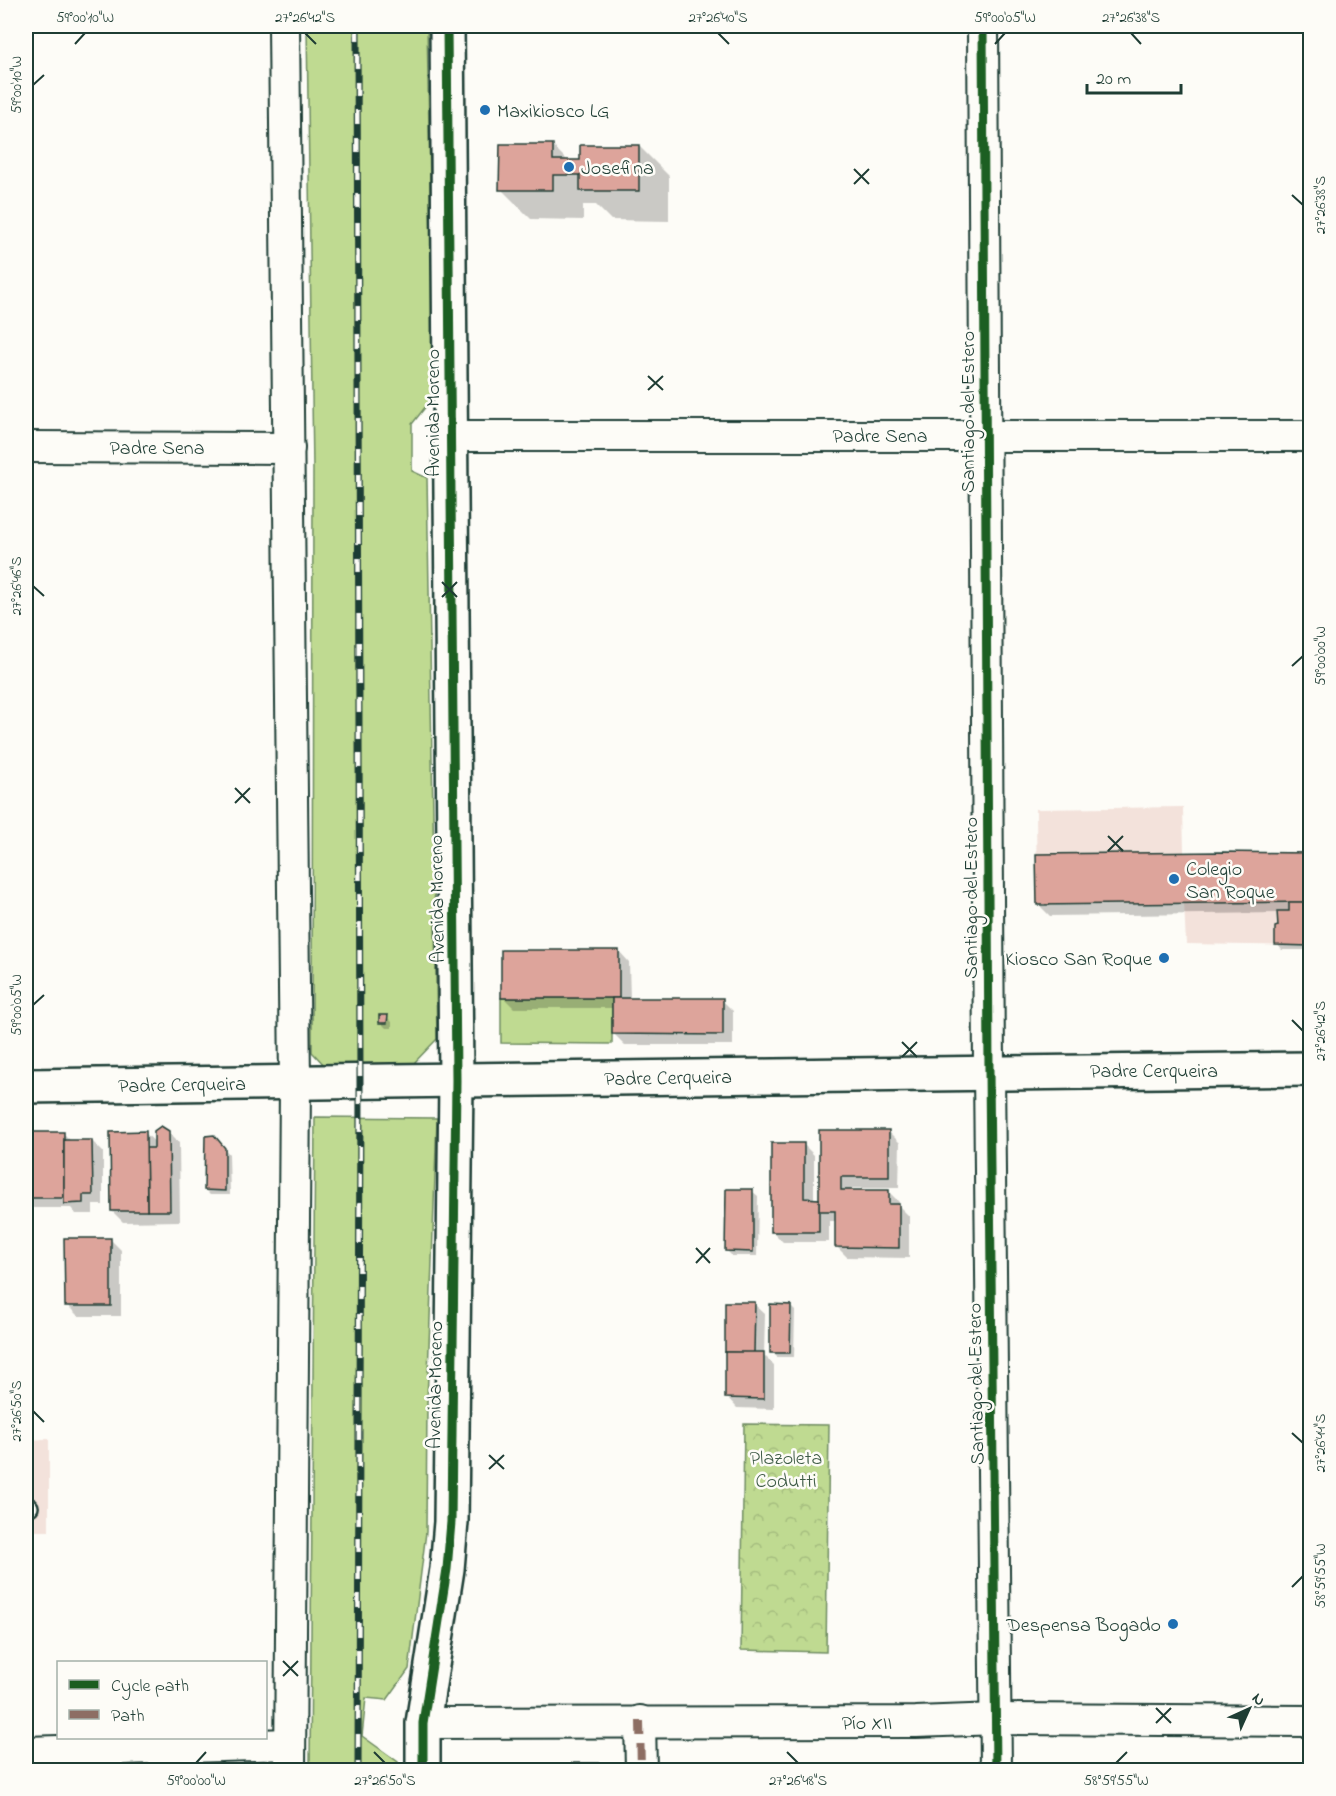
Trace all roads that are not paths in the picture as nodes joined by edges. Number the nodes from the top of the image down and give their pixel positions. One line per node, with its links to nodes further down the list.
1 (284, 26): 8 (street)
2 (447, 26): 5 (street, Avenida Moreno)
3 (983, 26): 4 (street, Santiago del Estero)
4 (985, 435): 5 (street, Padre Sena); 6 (street, Padre Sena); 10 (street, Santiago del Estero)
5 (450, 436): 11 (street, Avenida Moreno)
6 (1311, 436)
7 (26, 447): 8 (street, Padre Sena)
8 (289, 448): 12 (street)
9 (1311, 1069): 10 (street, Padre Cerqueira)
10 (989, 1071): 11 (street, Padre Cerqueira); 14 (street, Santiago del Estero)
11 (456, 1080): 12 (street, Padre Cerqueira); 17 (street, Avenida Moreno)
12 (295, 1083): 13 (street, Padre Cerqueira); 19 (street)
13 (26, 1086)
14 (997, 1719): 15 (street, Pío XII); 16 (street, Pío XII); 22 (street, Santiago del Estero)
15 (1311, 1721)
16 (640, 1722): 17 (street, Pío XII); 21 (street)
17 (423, 1723): 20 (street, Avenida Moreno)
18 (26, 1752): 19 (street)
19 (290, 1757)
20 (423, 1770)
21 (641, 1770)
22 (996, 1770)

